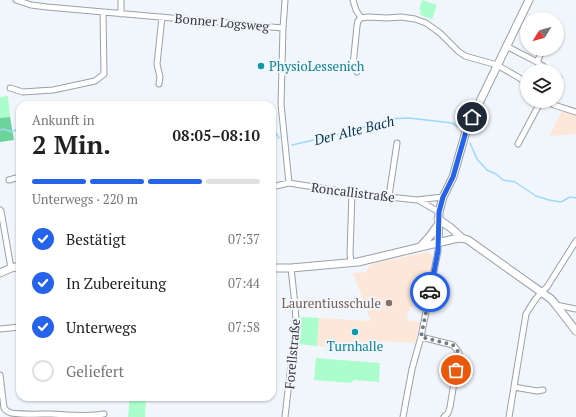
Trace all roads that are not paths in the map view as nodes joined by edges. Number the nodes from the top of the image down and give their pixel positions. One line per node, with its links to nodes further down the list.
1 (16, 0): 6 (street, Bonner Logsweg)
2 (121, 0): 7 (street)
3 (285, 0): 10 (street)
4 (353, 0): 9 (street)
5 (529, 0): 11 (street)
6 (103, 12): 7 (street, Bonner Logsweg); 19 (street)
7 (121, 14): 8 (street, Bonner Logsweg)
8 (162, 17): 10 (street, Bonner Logsweg); 18 (street, Bonner Logsweg)
9 (361, 18): 15 (street); 16 (street)
10 (283, 28): 27 (street)
11 (506, 46): 13 (street); 15 (street)
12 (540, 56): 13 (street)
13 (537, 62): 14 (street)
14 (540, 64)
15 (496, 66): 17 (street); 31 (street)
16 (357, 72)
17 (520, 79)
18 (159, 84)
19 (10, 88)
20 (537, 108): 24 (street)
21 (563, 108): 22 (street)
22 (576, 112)
23 (397, 143): 30 (street)
24 (518, 144)
25 (16, 178): 26 (street)
26 (9, 180)
27 (289, 183): 28 (street, Roncallistraße); 29 (street, Roncallistraße)
28 (276, 186)
29 (352, 193): 30 (street, Roncallistraße); 39 (street)
30 (388, 196): 32 (street, Roncallistraße)
31 (443, 197): 32 (street, Roncallistraße); 34 (street)
32 (417, 200): 34 (street, Roncallistraße)
33 (0, 210): 41 (street)
34 (438, 219): 35 (street); 37 (street); 38 (street)
35 (462, 238): 37 (street); 45 (street)
36 (576, 241): 45 (street)
37 (438, 242): 38 (street); 51 (street)
38 (420, 247): 39 (street)
39 (351, 263): 43 (street)
40 (16, 267): 41 (street)
41 (11, 268): 44 (street)
42 (276, 268): 43 (street)
43 (291, 268): 56 (street, Forellstraße)
44 (0, 273)
45 (540, 292): 46 (street); 53 (street)
46 (556, 305): 47 (street); 50 (street)
47 (576, 309)
48 (16, 327): 49 (street)
49 (0, 329)
50 (576, 331)
51 (421, 337): 57 (street); 58 (street)
52 (0, 375): 55 (street)
53 (514, 387): 54 (street); 59 (street)
54 (543, 390)
55 (104, 414)
56 (285, 417)
57 (403, 417)
58 (444, 417)
59 (509, 417)

